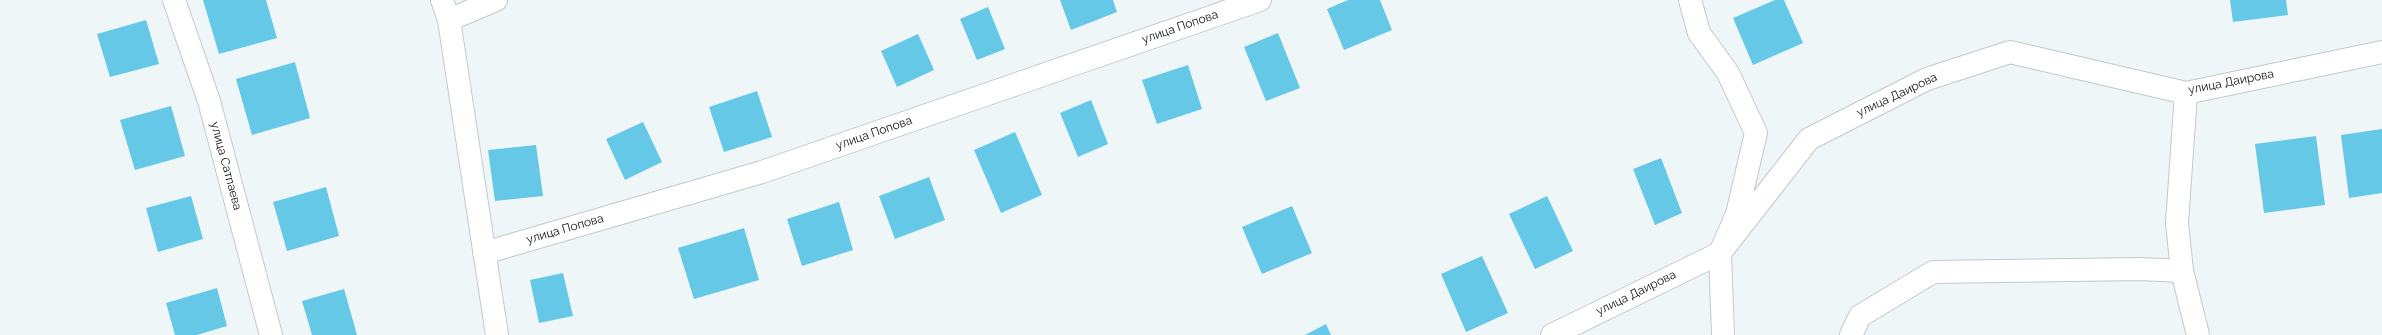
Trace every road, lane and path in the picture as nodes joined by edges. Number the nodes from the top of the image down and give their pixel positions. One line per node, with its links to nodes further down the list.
1 (174, 0): 11 (street, улица Сатпаева)
2 (496, 0): 5 (street)
3 (1260, 0): 8 (street, улица Попова)
4 (1690, 0): 9 (street)
5 (446, 10): 8 (street)
6 (2382, 52): 7 (street, улица Даирова)
7 (2186, 93): 9 (street, улица Даирова); 10 (street)
8 (484, 253): 12 (street)
9 (1720, 253): 13 (street, улица Даирова); 14 (street)
10 (2182, 271): 15 (street); 16 (street)
11 (271, 335)
12 (497, 335)
13 (1552, 335)
14 (1723, 335)
15 (1851, 335)
16 (2198, 335)

